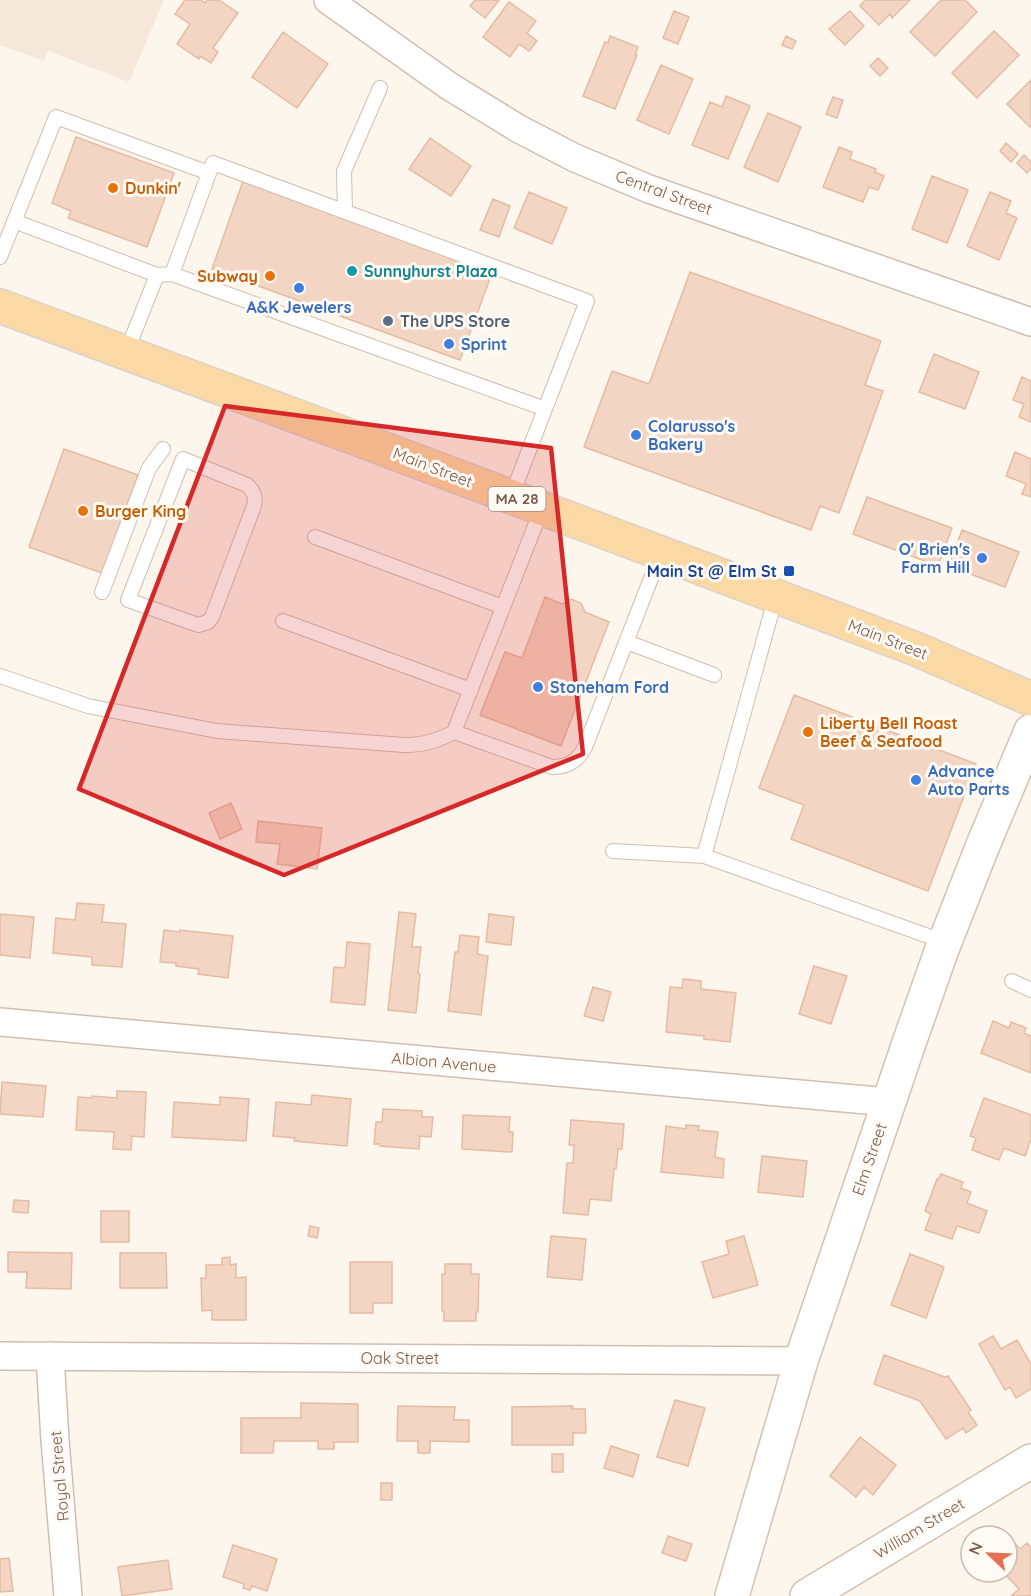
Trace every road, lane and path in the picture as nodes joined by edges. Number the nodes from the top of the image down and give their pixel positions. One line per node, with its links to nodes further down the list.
1 (328, 0): 10 (street, Central Street)
2 (380, 88): 4 (lane)
3 (209, 173): 4 (lane); 5 (lane); 8 (lane)
4 (345, 211): 12 (lane)
5 (15, 221): 6 (lane); 7 (lane)
6 (0, 257)
7 (157, 274): 8 (lane); 11 (lane)
8 (172, 274): 12 (lane)
9 (0, 306): 11 (main road, Main Street / MA 28)
10 (1031, 322)
11 (126, 353): 14 (main road, Main Street / MA 28)
12 (545, 409): 14 (lane)
13 (163, 449): 18 (lane)
14 (511, 497): 15 (main road, Main Street / MA 28)
15 (542, 508): 17 (main road, Main Street / MA 28); 21 (lane)
16 (315, 537): 21 (lane)
17 (662, 553): 19 (main road, Main Street / MA 28); 23 (lane)
18 (102, 592)
19 (776, 596): 27 (main road, Main Street / MA 28); 31 (lane)
20 (128, 600): 20 (lane)
21 (503, 607): 26 (lane)
22 (283, 621): 26 (lane)
23 (627, 642): 24 (lane); 29 (lane)
24 (714, 675)
25 (0, 676): 29 (lane)
26 (471, 690): 29 (lane)
27 (1031, 699)
28 (1031, 731): 32 (main road, Elm Street)
29 (454, 732)
30 (614, 851): 31 (lane)
31 (704, 856): 32 (lane)
32 (945, 942): 36 (main road, Elm Street)
33 (1012, 981): 34 (lane)
34 (1031, 990)
35 (0, 1022): 36 (street, Albion Avenue)
36 (889, 1102): 39 (main road, Elm Street)
37 (0, 1356): 38 (street, Oak Street)
38 (50, 1356): 39 (street, Oak Street); 41 (street, Royal Street)
39 (801, 1361): 42 (main road, Elm Street)
40 (1031, 1461): 43 (main road, William Street)
41 (68, 1596)
42 (732, 1596)
43 (807, 1596)

